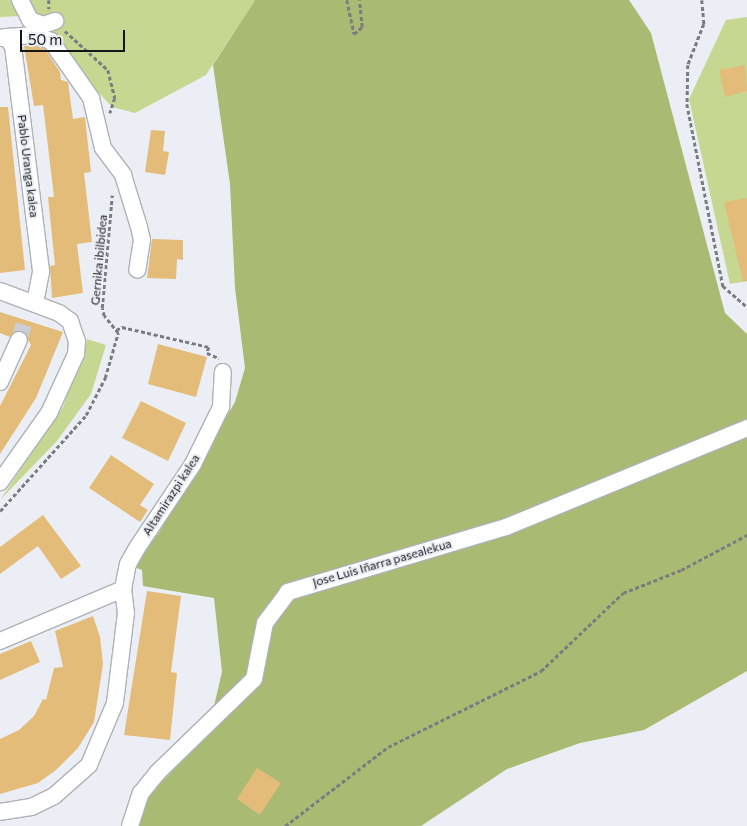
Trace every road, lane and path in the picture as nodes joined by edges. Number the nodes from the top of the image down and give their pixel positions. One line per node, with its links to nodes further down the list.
1 (20, 0): 5 (street)
2 (347, 0): 3 (path)
3 (359, 0)
4 (702, 0): 12 (path)
5 (55, 20): 7 (path)
6 (3, 38): 9 (street); 11 (street, Pablo Uranga kalea)
7 (109, 120)
8 (112, 193): 13 (path, Gernika ibilbidea)
9 (136, 270)
10 (0, 291): 11 (street)
11 (35, 303): 19 (street)
12 (747, 307)
13 (116, 330): 15 (path); 20 (path)
14 (19, 340): 17 (street)
15 (209, 347)
16 (223, 372): 22 (street, Altamirazpi kalea)
17 (0, 382)
18 (747, 428): 25 (street, Jose Luis Iñarra pasealekua)
19 (0, 482)
20 (0, 511)
21 (747, 535): 26 (path)
22 (123, 589): 23 (street); 24 (street)
23 (0, 641)
24 (0, 812)
25 (130, 826)
26 (285, 826)

